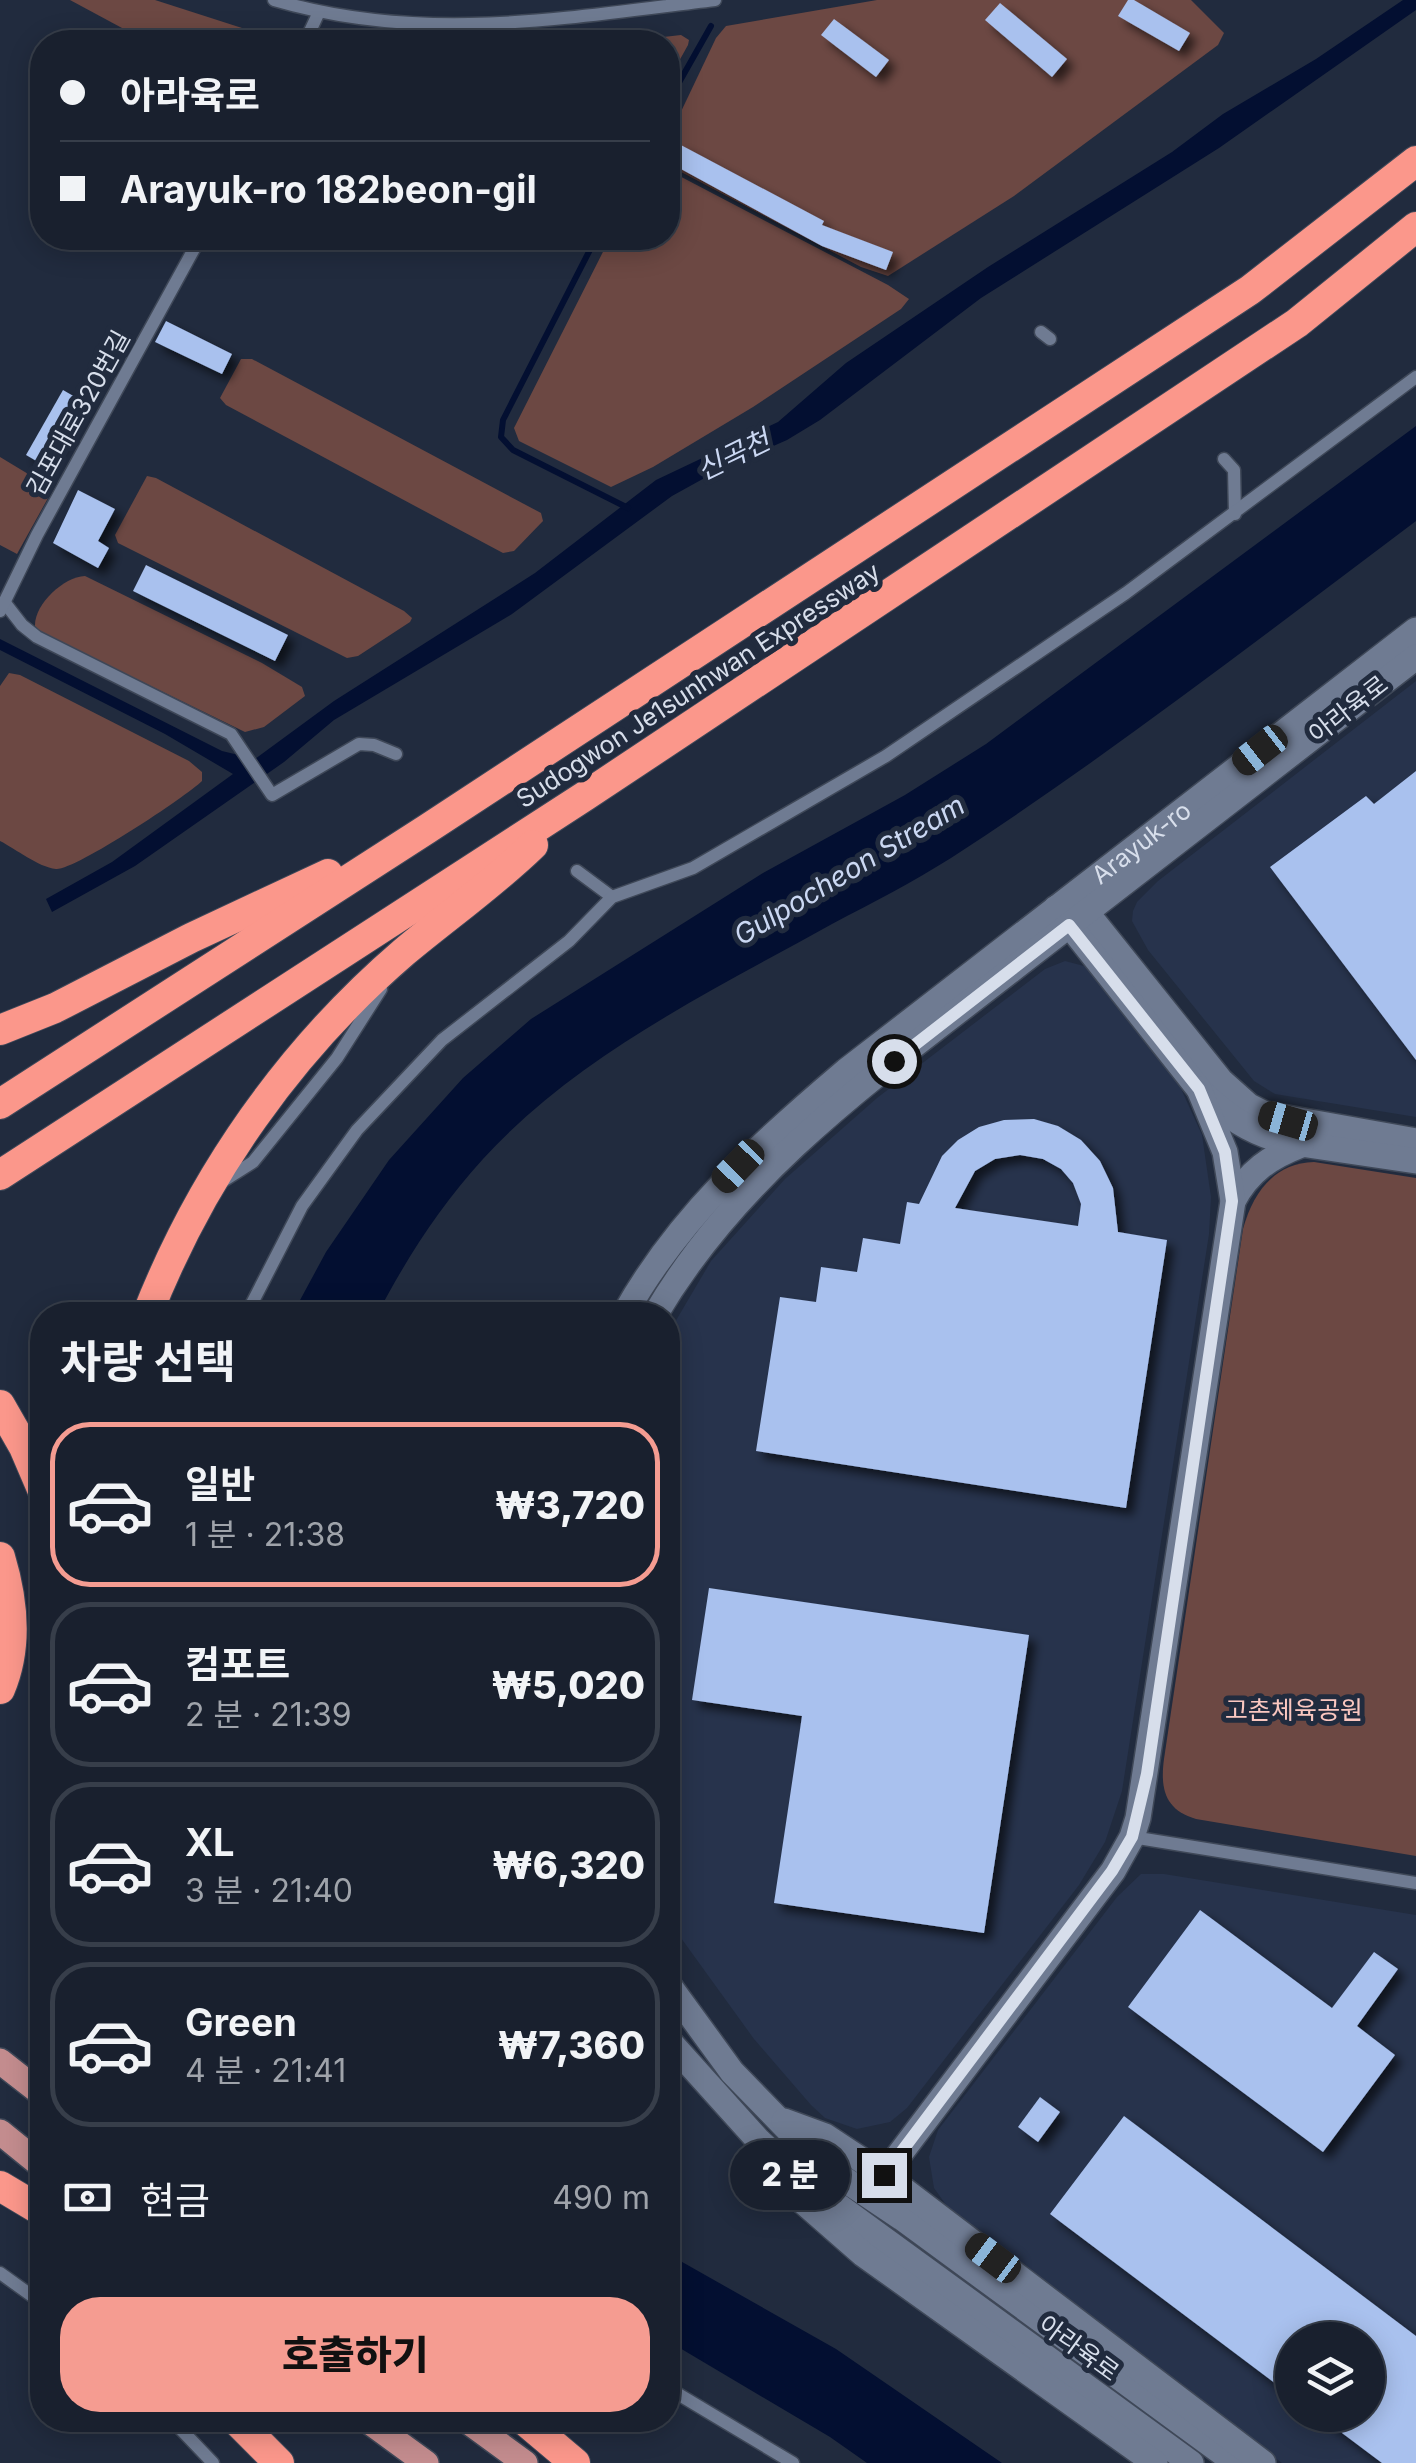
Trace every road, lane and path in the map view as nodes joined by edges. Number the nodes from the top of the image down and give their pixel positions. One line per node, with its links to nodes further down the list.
1 (274, 0): 3 (lane)
2 (715, 0): 3 (lane)
3 (319, 12): 4 (lane)
4 (310, 30)
5 (1416, 161): 16 (highway, Sudogwon Je1sunhwan Expressway)
6 (1416, 227): 15 (highway, Sudogwon Je1sunhwan Expressway)
7 (193, 250): 11 (lane, 김포대로320번길)
8 (1416, 377): 10 (lane)
9 (1224, 459): 10 (lane)
10 (1235, 514): 18 (lane)
11 (2, 607): 14 (lane)
12 (1416, 630): 19 (street, Arayuk-ro)
13 (1416, 657): 19 (street, 아라육로)
14 (396, 754)
15 (586, 796): 26 (highway, Sudogwon Je1sunhwan Expressway); 28 (highway)
16 (426, 830): 20 (highway); 22 (highway, Sudogwon Je1sunhwan Expressway)
17 (577, 871): 18 (lane)
18 (612, 897): 29 (lane)
19 (1071, 910): 21 (street); 23 (street); 30 (street, Arayuk-ro); 31 (street, 아라육로)
20 (0, 1030)
21 (1199, 1089): 24 (street); 27 (street)
22 (0, 1104)
23 (1416, 1141)
24 (1301, 1145): 25 (street); 27 (street)
25 (1416, 1162)
26 (0, 1174)
27 (1232, 1201): 36 (street)
28 (153, 1302)
29 (253, 1302)
30 (632, 1302)
31 (664, 1302)
32 (0, 1405): 33 (highway)
33 (30, 1461)
34 (0, 1557): 35 (highway)
35 (0, 1689)
36 (1132, 1837): 37 (lane); 46 (street)
37 (1416, 1882)
38 (680, 2000): 42 (street, 아라육로)
39 (680, 2053): 44 (street)
40 (0, 2061): 41 (main road)
41 (30, 2085)
42 (776, 2118): 46 (street); 67 (street, 아라육로)
43 (0, 2132): 45 (main road)
44 (758, 2141): 65 (street); 66 (street)
45 (30, 2156)
46 (884, 2175): 68 (street)
47 (4, 2188): 48 (highway); 49 (highway)
48 (30, 2204)
49 (30, 2213)
50 (0, 2274): 51 (lane)
51 (30, 2295)
52 (680, 2395): 64 (lane)
53 (183, 2432): 59 (lane)
54 (248, 2432): 60 (highway)
55 (383, 2432): 61 (main road)
56 (482, 2432): 62 (main road)
57 (526, 2432): 63 (main road)
58 (538, 2432): 63 (highway)
59 (213, 2463)
60 (278, 2463)
61 (426, 2463)
62 (525, 2463)
63 (574, 2463)
64 (793, 2463)
65 (1155, 2463)
66 (1191, 2463)
67 (1236, 2463)
68 (1263, 2463)

